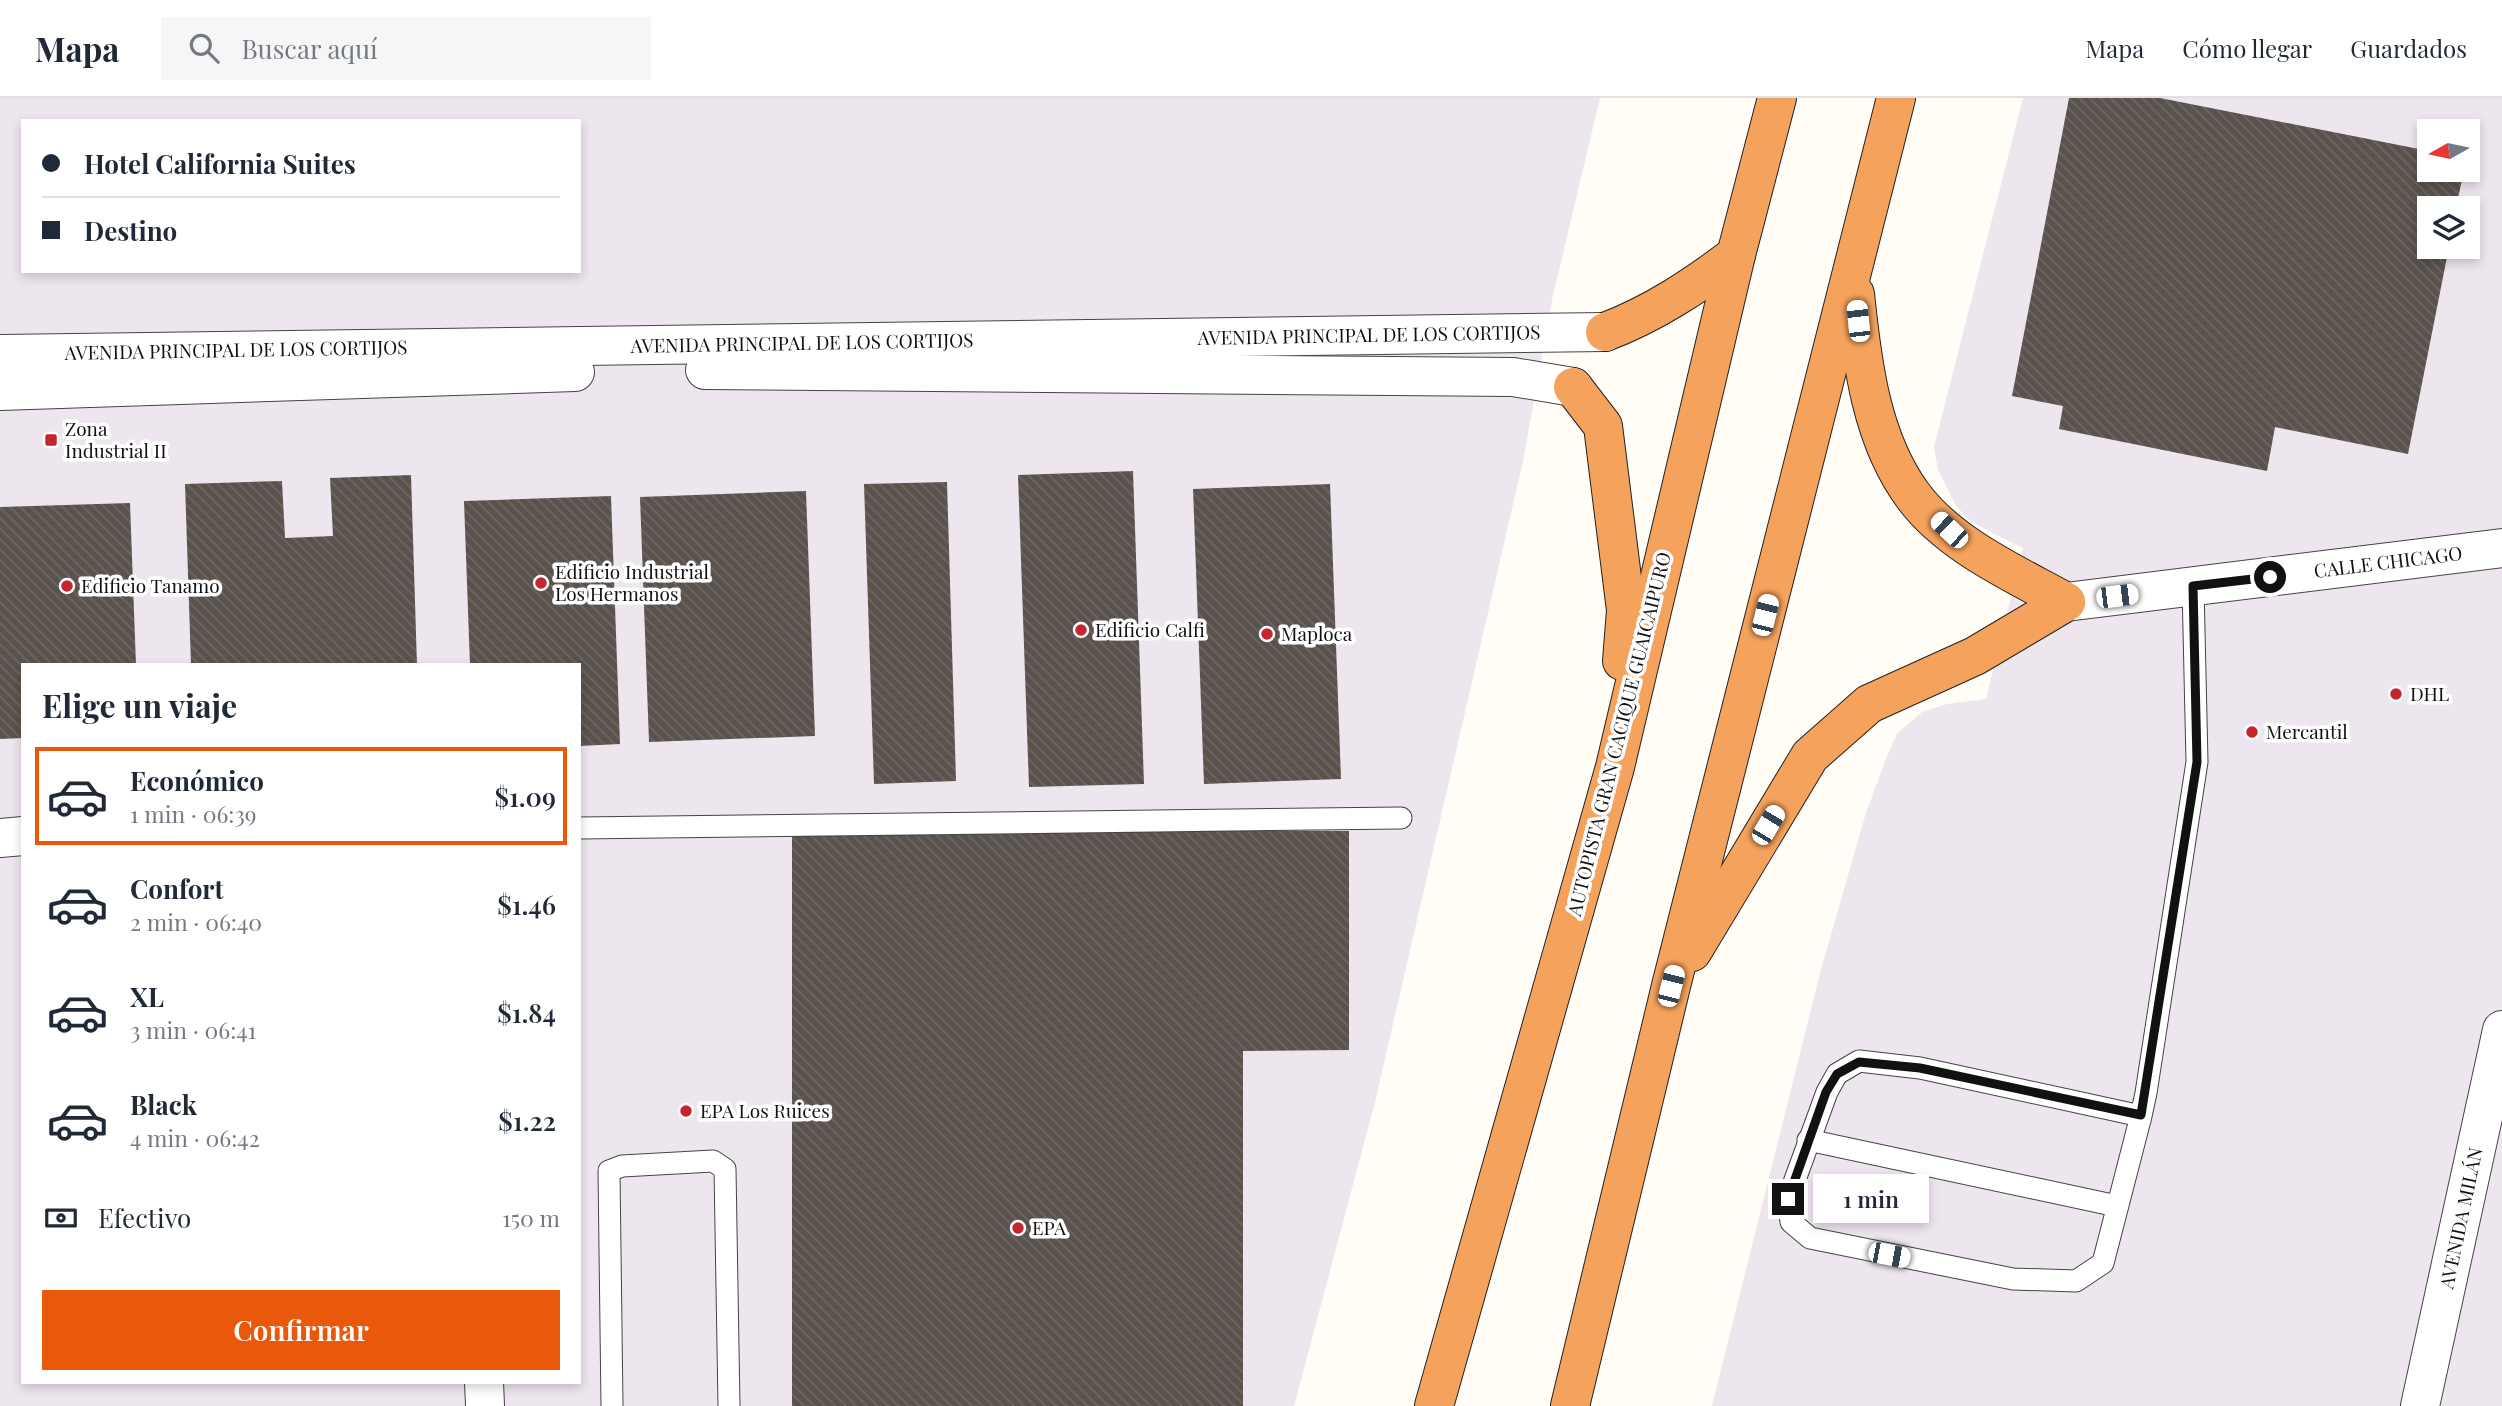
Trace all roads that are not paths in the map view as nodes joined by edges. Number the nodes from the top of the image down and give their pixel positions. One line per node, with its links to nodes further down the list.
1 (1777, 98): 3 (highway, AUTOPISTA GRAN CACIQUE GUAICAIPURO)
2 (1896, 98): 4 (highway)
3 (1736, 256): 5 (highway); 12 (highway, AUTOPISTA GRAN CACIQUE GUAICAIPURO)
4 (1852, 272): 11 (highway); 17 (highway)
5 (1605, 332): 6 (street, AVENIDA PRINCIPAL DE LOS CORTIJOS)
6 (0, 354)
7 (1573, 387): 8 (street, AVENIDA PRINCIPAL DE LOS CORTIJOS); 12 (highway)
8 (0, 391)
9 (2502, 548): 10 (street, CALLE CHICAGO)
10 (2193, 586): 11 (street, CALLE CHICAGO); 19 (lane)
11 (2066, 603): 17 (highway)
12 (1615, 767): 26 (highway, AUTOPISTA GRAN CACIQUE GUAICAIPURO)
13 (1401, 818): 14 (lane)
14 (581, 828)
15 (21, 836): 16 (street)
16 (0, 838)
17 (1671, 986): 27 (highway)
18 (2502, 1030): 28 (street, AVENIDA MILÁN)
19 (2141, 1115): 20 (lane); 21 (lane)
20 (1808, 1140): 21 (lane); 21 (lane)
21 (2117, 1206)
22 (484, 1384): 23 (street)
23 (485, 1406)
24 (611, 1406): 25 (lane)
25 (729, 1406)
26 (1434, 1406)
27 (1570, 1406)
28 (2420, 1406)

